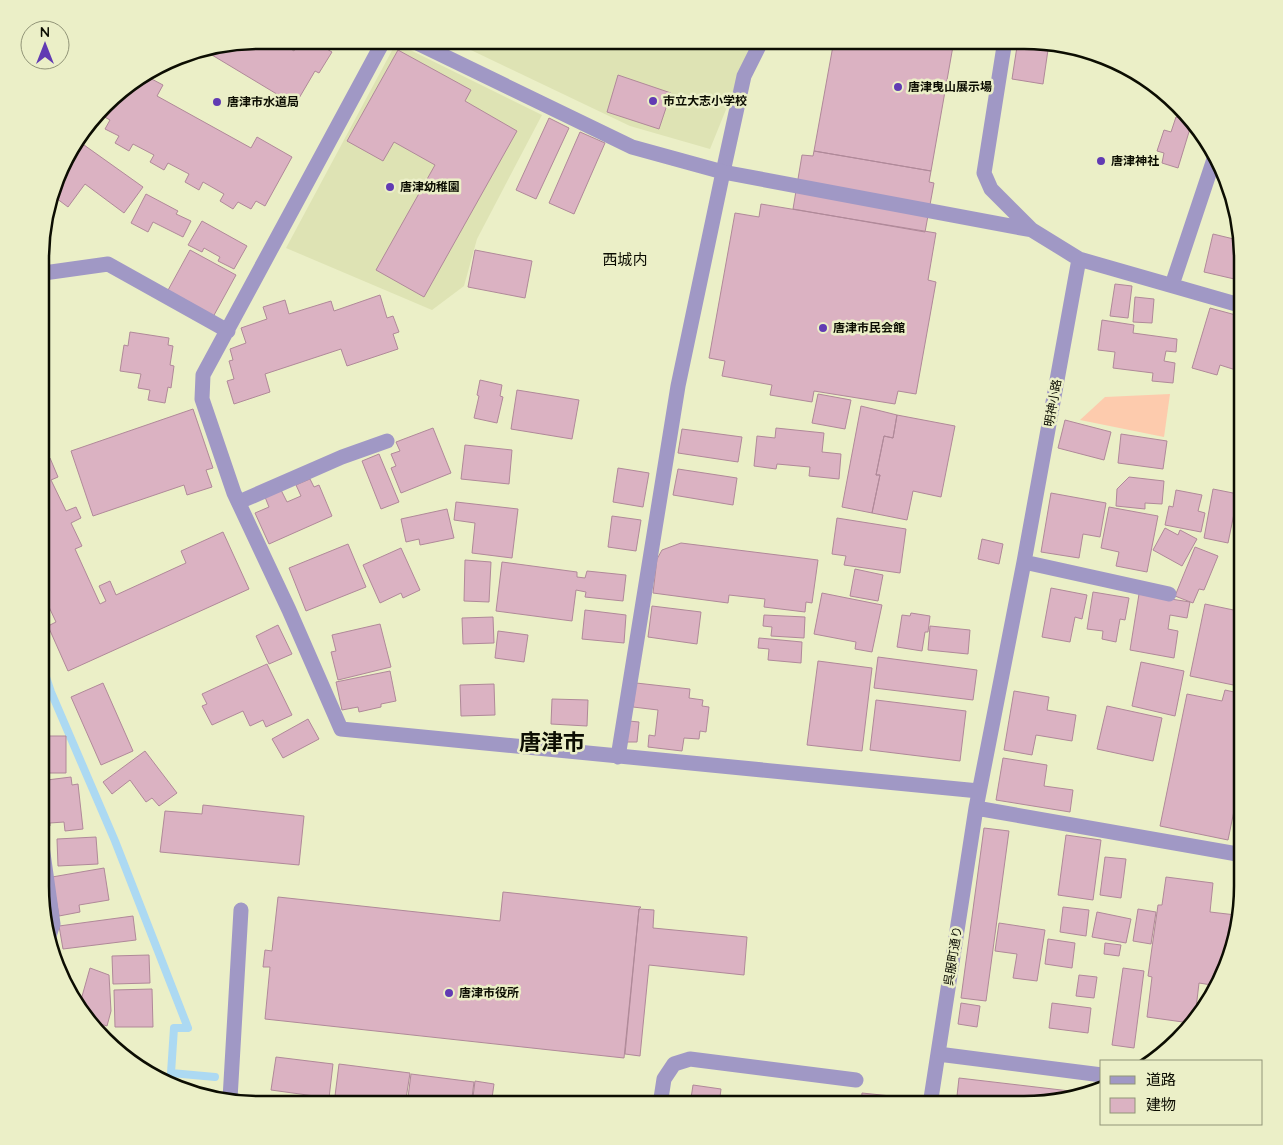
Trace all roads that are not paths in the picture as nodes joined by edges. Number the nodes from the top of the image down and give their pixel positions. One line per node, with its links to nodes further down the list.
1 (379, 49): 12 (street)
2 (429, 49): 6 (street)
3 (758, 49): 6 (street)
4 (1005, 49): 7 (street)
5 (1212, 165): 10 (street)
6 (723, 172): 7 (street); 17 (street)
7 (1032, 230): 8 (street)
8 (1079, 259): 10 (street); 15 (street, 明神小路)
9 (49, 272): 12 (street)
10 (1172, 285): 11 (street)
11 (1234, 304)
12 (228, 331): 14 (street)
13 (388, 441): 14 (street)
14 (239, 502): 17 (street)
15 (1024, 562): 16 (street); 18 (street, 明神小路)
16 (1169, 594)
17 (618, 756): 18 (street)
18 (979, 791): 19 (street, 明神小路)
19 (976, 808): 20 (street); 24 (street, 呉服町通り)
20 (1234, 853)
21 (49, 896): 23 (street)
22 (240, 910): 27 (street)
23 (53, 925)
24 (938, 1054): 25 (street); 29 (street, 呉服町通り)
25 (1100, 1075)
26 (856, 1080): 28 (street)
27 (230, 1094)
28 (661, 1096)
29 (931, 1096)

